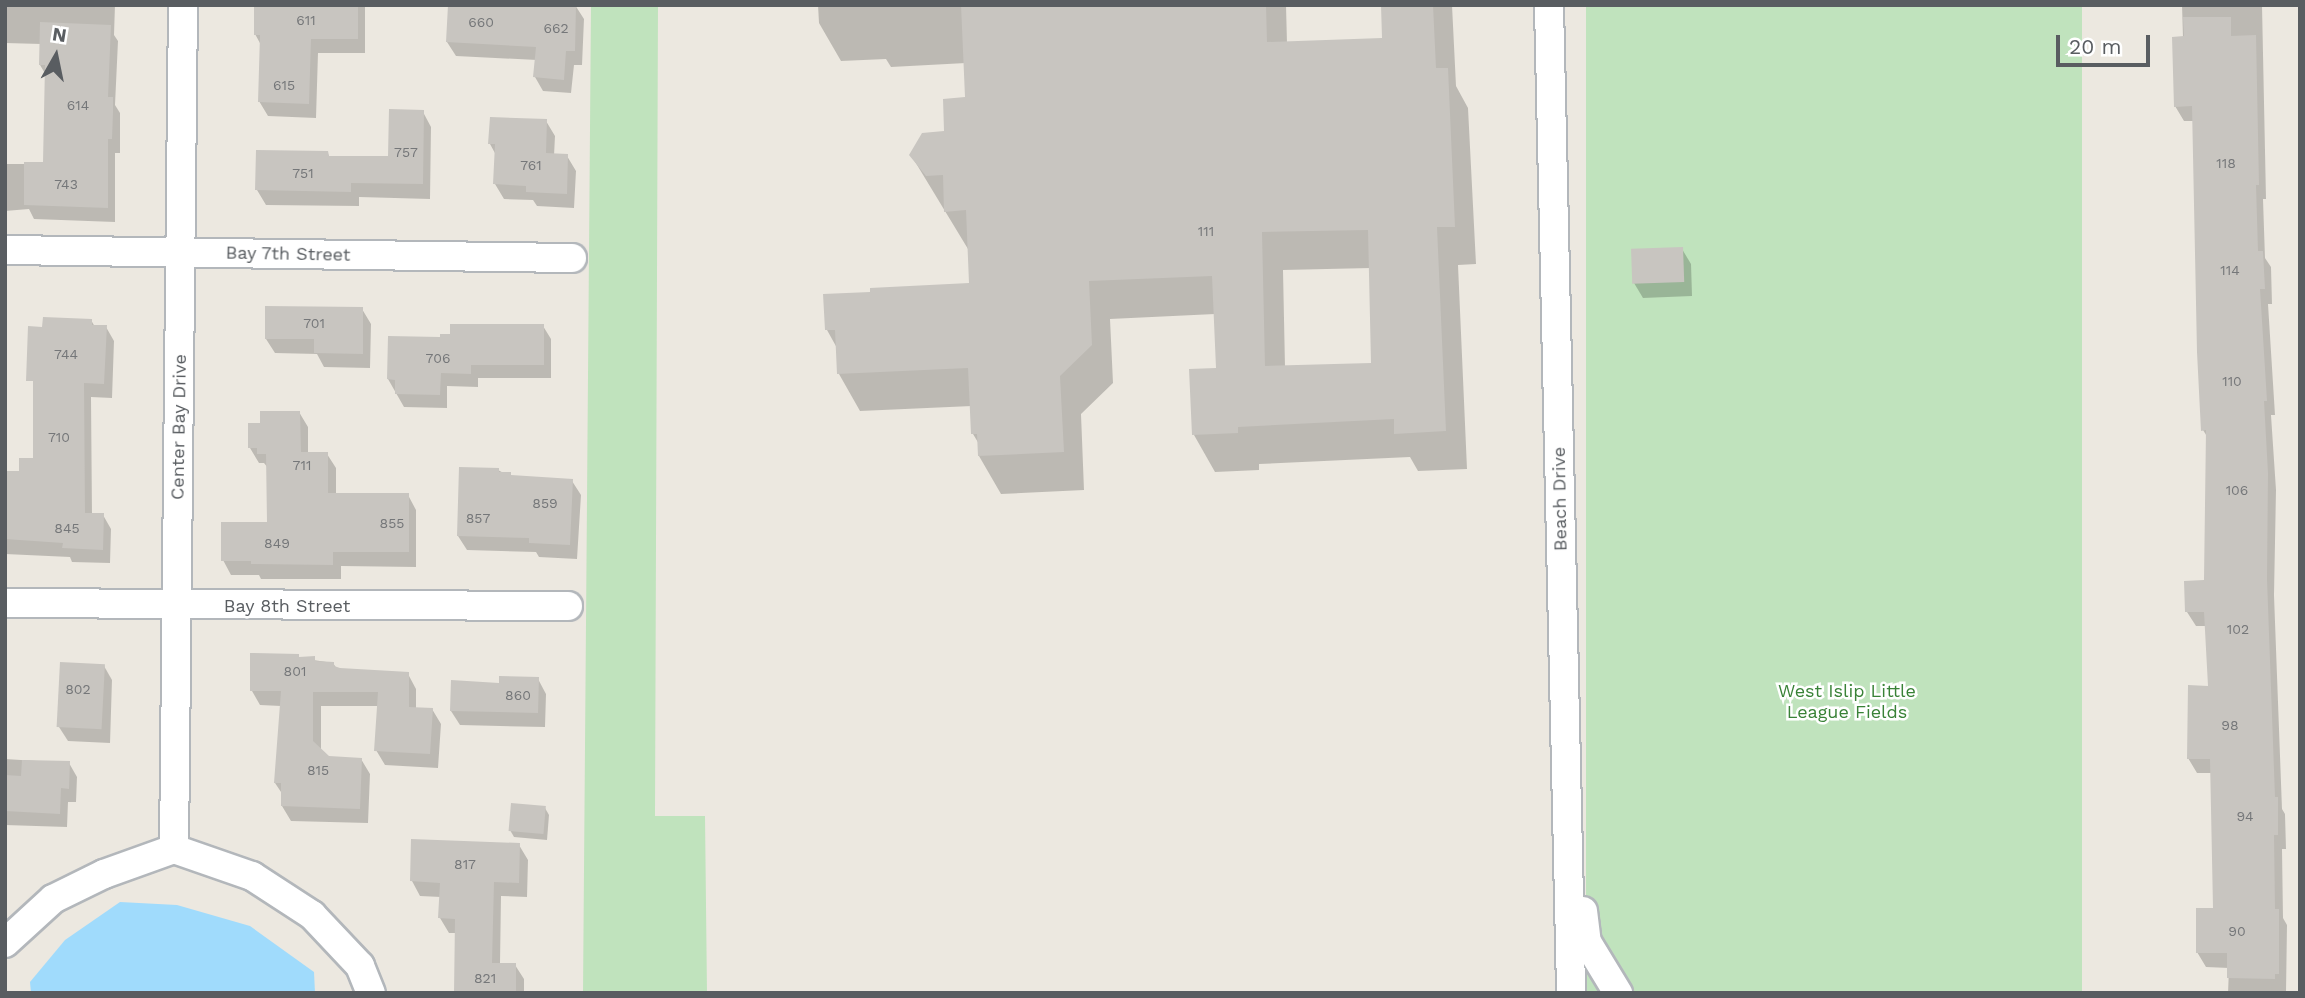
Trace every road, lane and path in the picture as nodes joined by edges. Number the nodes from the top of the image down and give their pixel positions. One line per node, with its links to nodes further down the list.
1 (183, 5): 4 (street, Center Bay Drive)
2 (1549, 5): 9 (street, Beach Drive)
3 (5, 250): 4 (street, Bay 7th Street)
4 (181, 253): 5 (street, Bay 7th Street); 7 (street, Center Bay Drive)
5 (572, 258)
6 (5, 603): 7 (street, Bay 8th Street)
7 (176, 606): 8 (street, Bay 8th Street); 10 (street, Center Bay Drive)
8 (568, 606)
9 (1569, 819): 13 (street, Beach Drive); 14 (street)
10 (174, 849): 11 (street); 12 (street)
11 (5, 943)
12 (371, 993)
13 (1571, 993)
14 (1618, 993)

